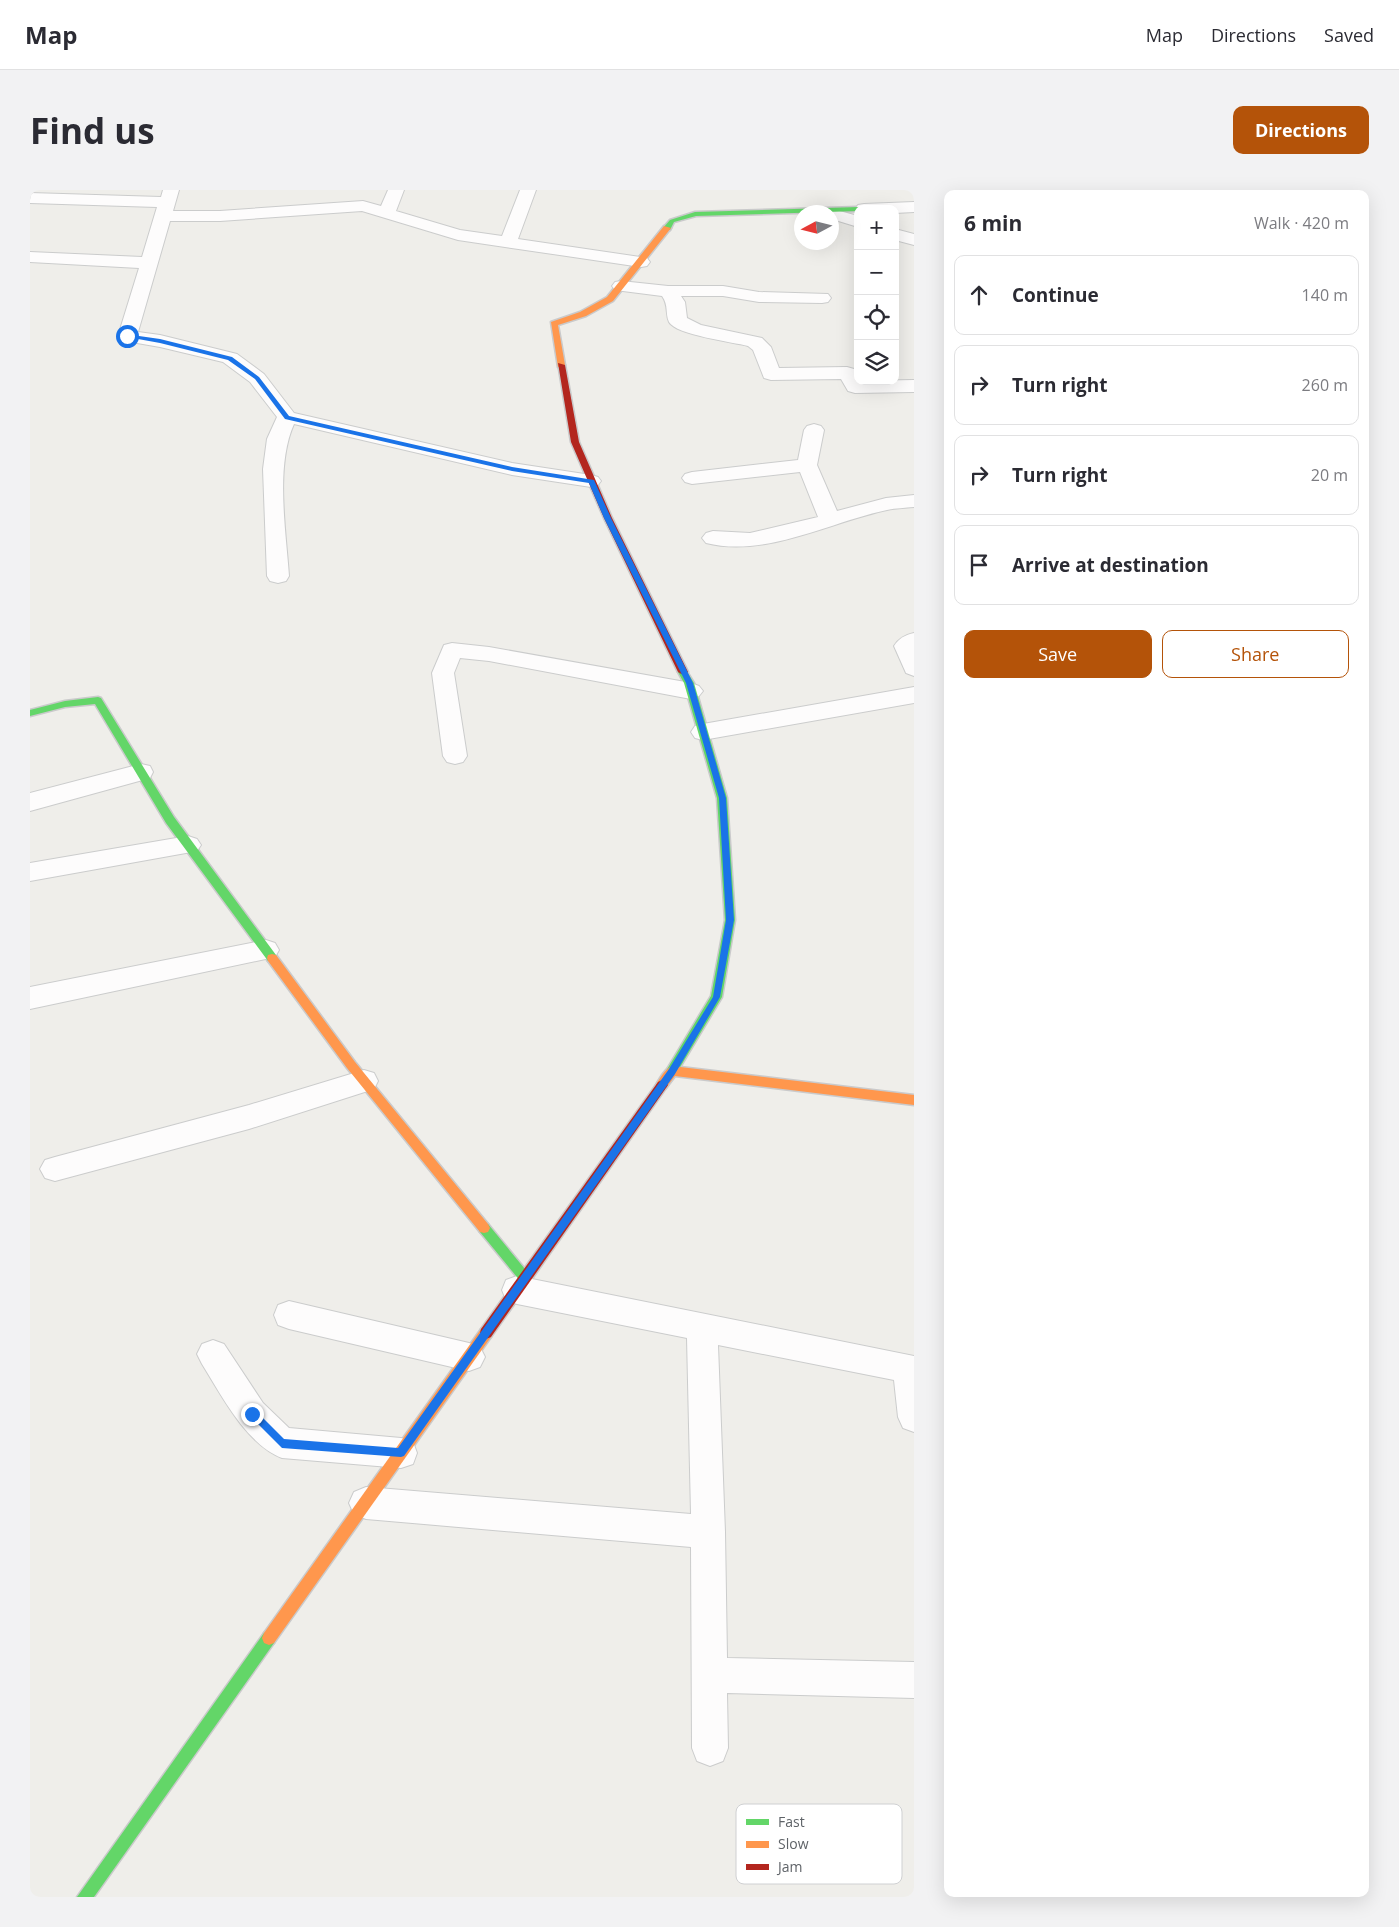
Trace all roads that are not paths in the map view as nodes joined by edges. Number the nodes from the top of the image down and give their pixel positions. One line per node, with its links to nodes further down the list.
1 (396, 190): 12 (street)
2 (528, 190): 17 (street)
3 (856, 190): 6 (street)
4 (30, 198): 5 (street)
5 (167, 202): 12 (street); 20 (street)
6 (862, 205)
7 (914, 207): 8 (street)
8 (899, 208)
9 (854, 209): 10 (street)
10 (839, 211)
11 (794, 212): 19 (street)
12 (387, 213): 17 (street)
13 (839, 216): 14 (street)
14 (854, 221)
15 (899, 235): 16 (street)
16 (914, 240)
17 (508, 243): 19 (street)
18 (30, 257): 20 (street)
19 (641, 262): 21 (street)
20 (149, 263): 25 (street)
21 (621, 286): 22 (street); 29 (street)
22 (668, 291): 23 (street); 24 (street)
23 (822, 298)
24 (914, 386)
25 (287, 417): 29 (street); 33 (street)
26 (814, 430): 27 (street)
27 (807, 465): 28 (street); 31 (street)
28 (692, 478)
29 (591, 481): 36 (street)
30 (914, 501): 31 (street)
31 (830, 520): 32 (street)
32 (713, 538)
33 (278, 576)
34 (914, 640): 35 (street)
35 (914, 668)
36 (691, 691): 39 (street); 40 (street)
37 (914, 695): 39 (street)
38 (30, 714): 41 (street)
39 (703, 732): 47 (street)
40 (455, 756)
41 (141, 772): 42 (street); 43 (street)
42 (30, 802)
43 (188, 845): 44 (street); 45 (street)
44 (30, 872)
45 (266, 950): 46 (street); 48 (street)
46 (30, 998)
47 (672, 1071): 49 (street); 51 (street)
48 (364, 1081): 50 (street); 51 (street)
49 (914, 1100)
50 (55, 1169)
51 (521, 1284): 53 (street); 55 (street)
52 (289, 1314): 55 (street)
53 (702, 1328): 56 (street); 59 (street)
54 (213, 1354): 57 (street)
55 (469, 1357): 57 (street)
56 (914, 1417)
57 (401, 1453): 58 (street)
58 (366, 1503): 59 (street); 63 (street)
59 (708, 1532): 60 (street)
60 (709, 1675): 61 (street); 62 (street)
61 (914, 1680)
62 (710, 1748)
63 (85, 1897)

